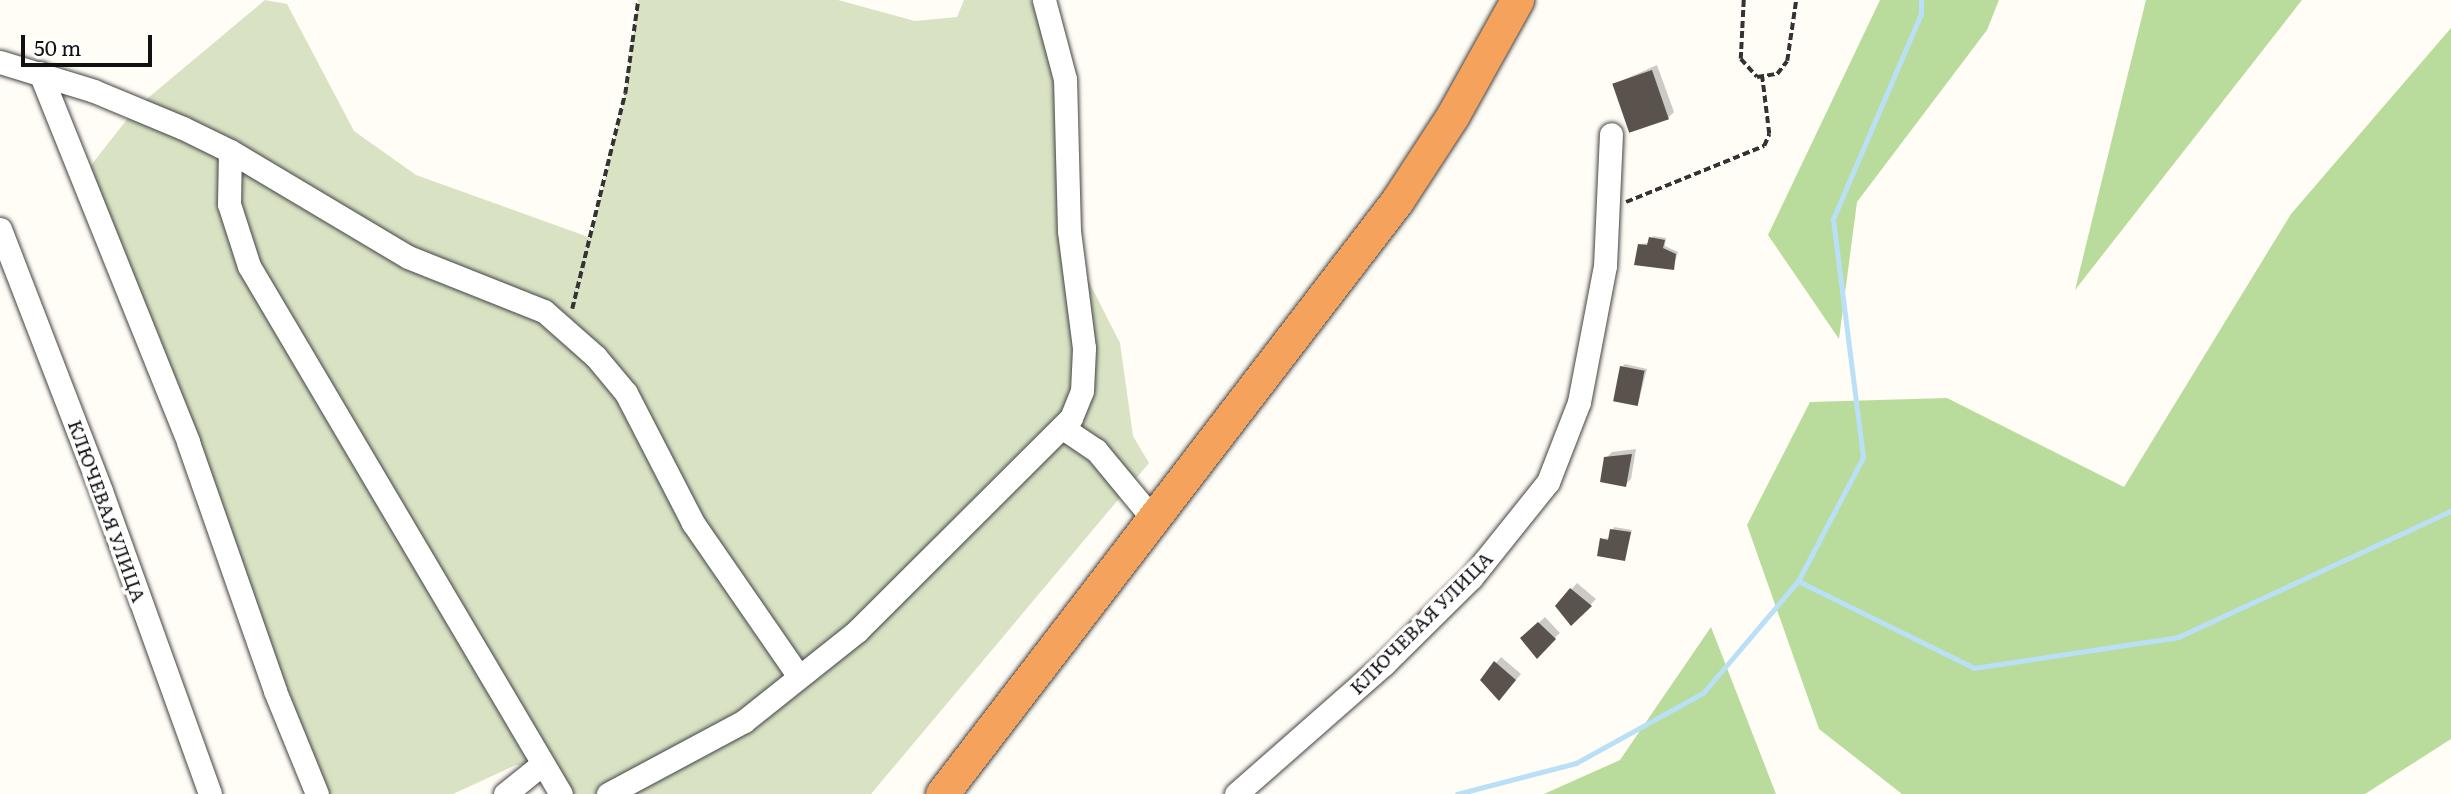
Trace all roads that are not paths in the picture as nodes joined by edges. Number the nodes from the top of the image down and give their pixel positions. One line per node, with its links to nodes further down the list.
1 (1044, 0): 8 (street)
2 (1517, 0): 9 (highway)
3 (0, 62): 4 (street)
4 (40, 73): 6 (street); 13 (street)
5 (1611, 134): 18 (street, КЛЮЧЕВАЯ УЛИЦА)
6 (230, 150): 10 (street); 11 (street)
7 (0, 229): 12 (street, КЛЮЧЕВАЯ УЛИЦА)
8 (1063, 428): 9 (street); 10 (street)
9 (1154, 520): 17 (highway)
10 (798, 675): 16 (street)
11 (541, 765): 14 (street); 15 (street)
12 (210, 794)
13 (317, 794)
14 (505, 794)
15 (561, 794)
16 (608, 794)
17 (942, 794)
18 (1236, 794)

